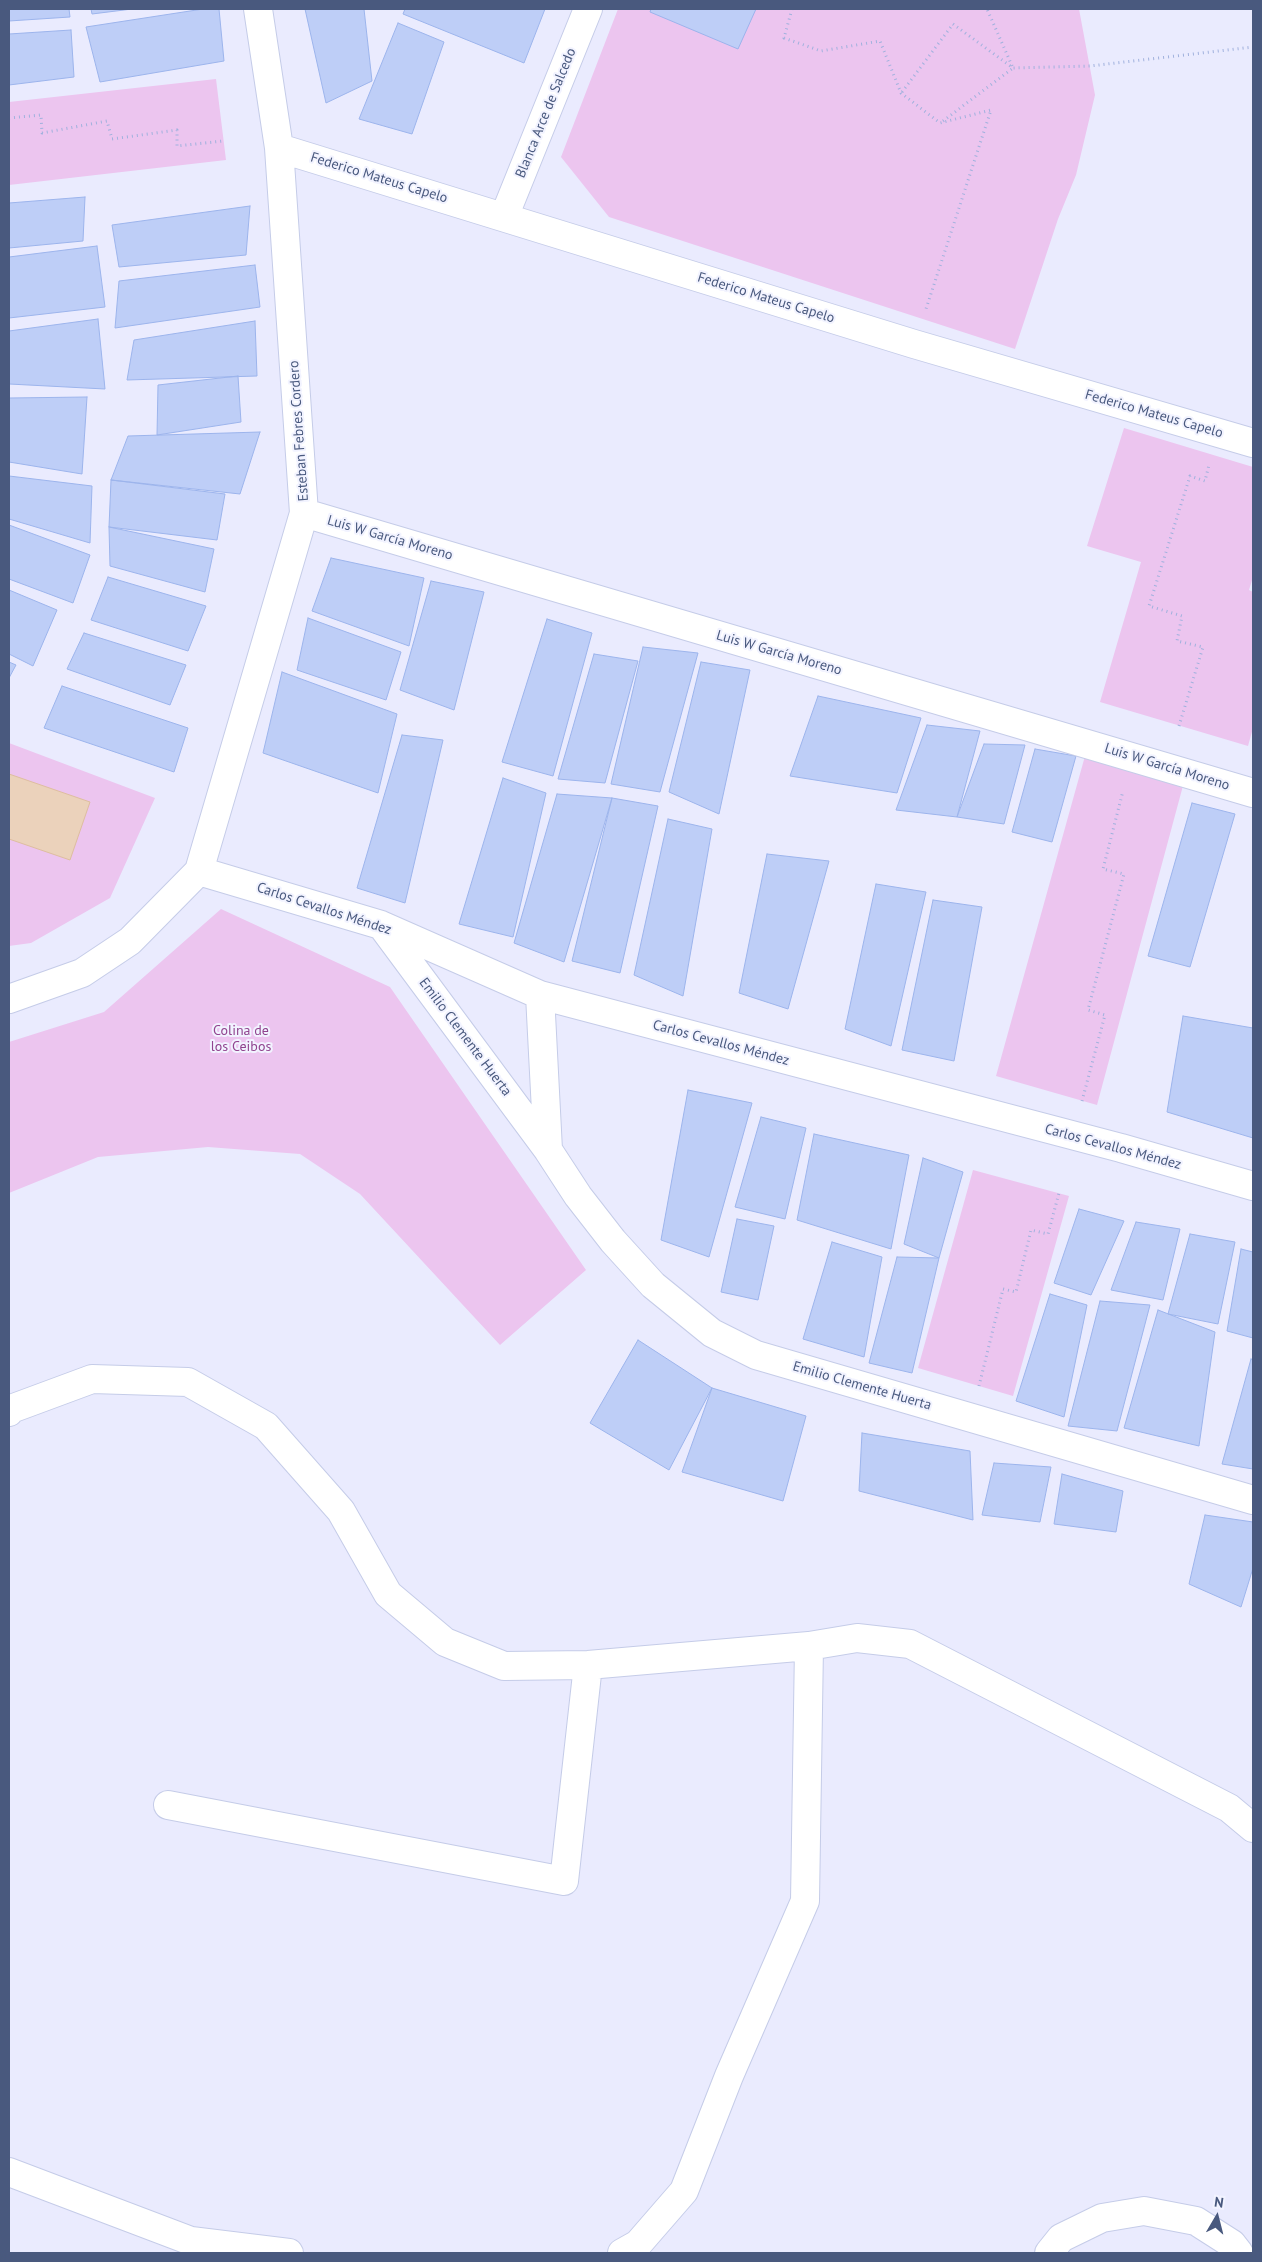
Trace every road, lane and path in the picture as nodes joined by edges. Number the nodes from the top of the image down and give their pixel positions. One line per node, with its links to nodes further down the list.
1 (258, 9): 11 (street, Esteban Febres Cordero)
2 (588, 9): 12 (street, Blanca Arce de Salcedo)
3 (792, 9): 7 (path)
4 (987, 9): 6 (path)
5 (1253, 47): 6 (path)
6 (1013, 68): 7 (path); 9 (path)
7 (901, 93): 9 (path)
8 (9, 118): 10 (path)
9 (940, 123): 13 (path)
10 (223, 141)
11 (279, 148): 12 (street, Federico Mateus Capelo); 16 (street, Esteban Febres Cordero)
12 (504, 216): 13 (street, Federico Mateus Capelo)
13 (914, 344): 14 (street, Federico Mateus Capelo)
14 (1253, 443)
15 (1210, 464): 17 (path)
16 (304, 513): 19 (street, Luis W García Moreno); 20 (street, Esteban Febres Cordero)
17 (1179, 726)
18 (1124, 786): 24 (path)
19 (1253, 793)
20 (199, 871): 21 (street, Carlos Cevallos Méndez); 23 (street)
21 (381, 925): 22 (street, Carlos Cevallos Méndez); 25 (street, Emilio Clemente Huerta)
22 (540, 995): 25 (street); 26 (street, Carlos Cevallos Méndez)
23 (9, 999)
24 (1082, 1101)
25 (548, 1150): 30 (street, Emilio Clemente Huerta)
26 (1253, 1186)
27 (1059, 1193): 28 (path)
28 (979, 1386)
29 (9, 1412): 32 (street)
30 (1253, 1500)
31 (809, 1646): 32 (street); 34 (street); 37 (street)
32 (588, 1665): 33 (street)
33 (168, 1805)
34 (1253, 1828)
35 (9, 2172): 36 (street)
36 (289, 2253)
37 (622, 2253)
38 (1049, 2253): 39 (street)
39 (1239, 2253)

